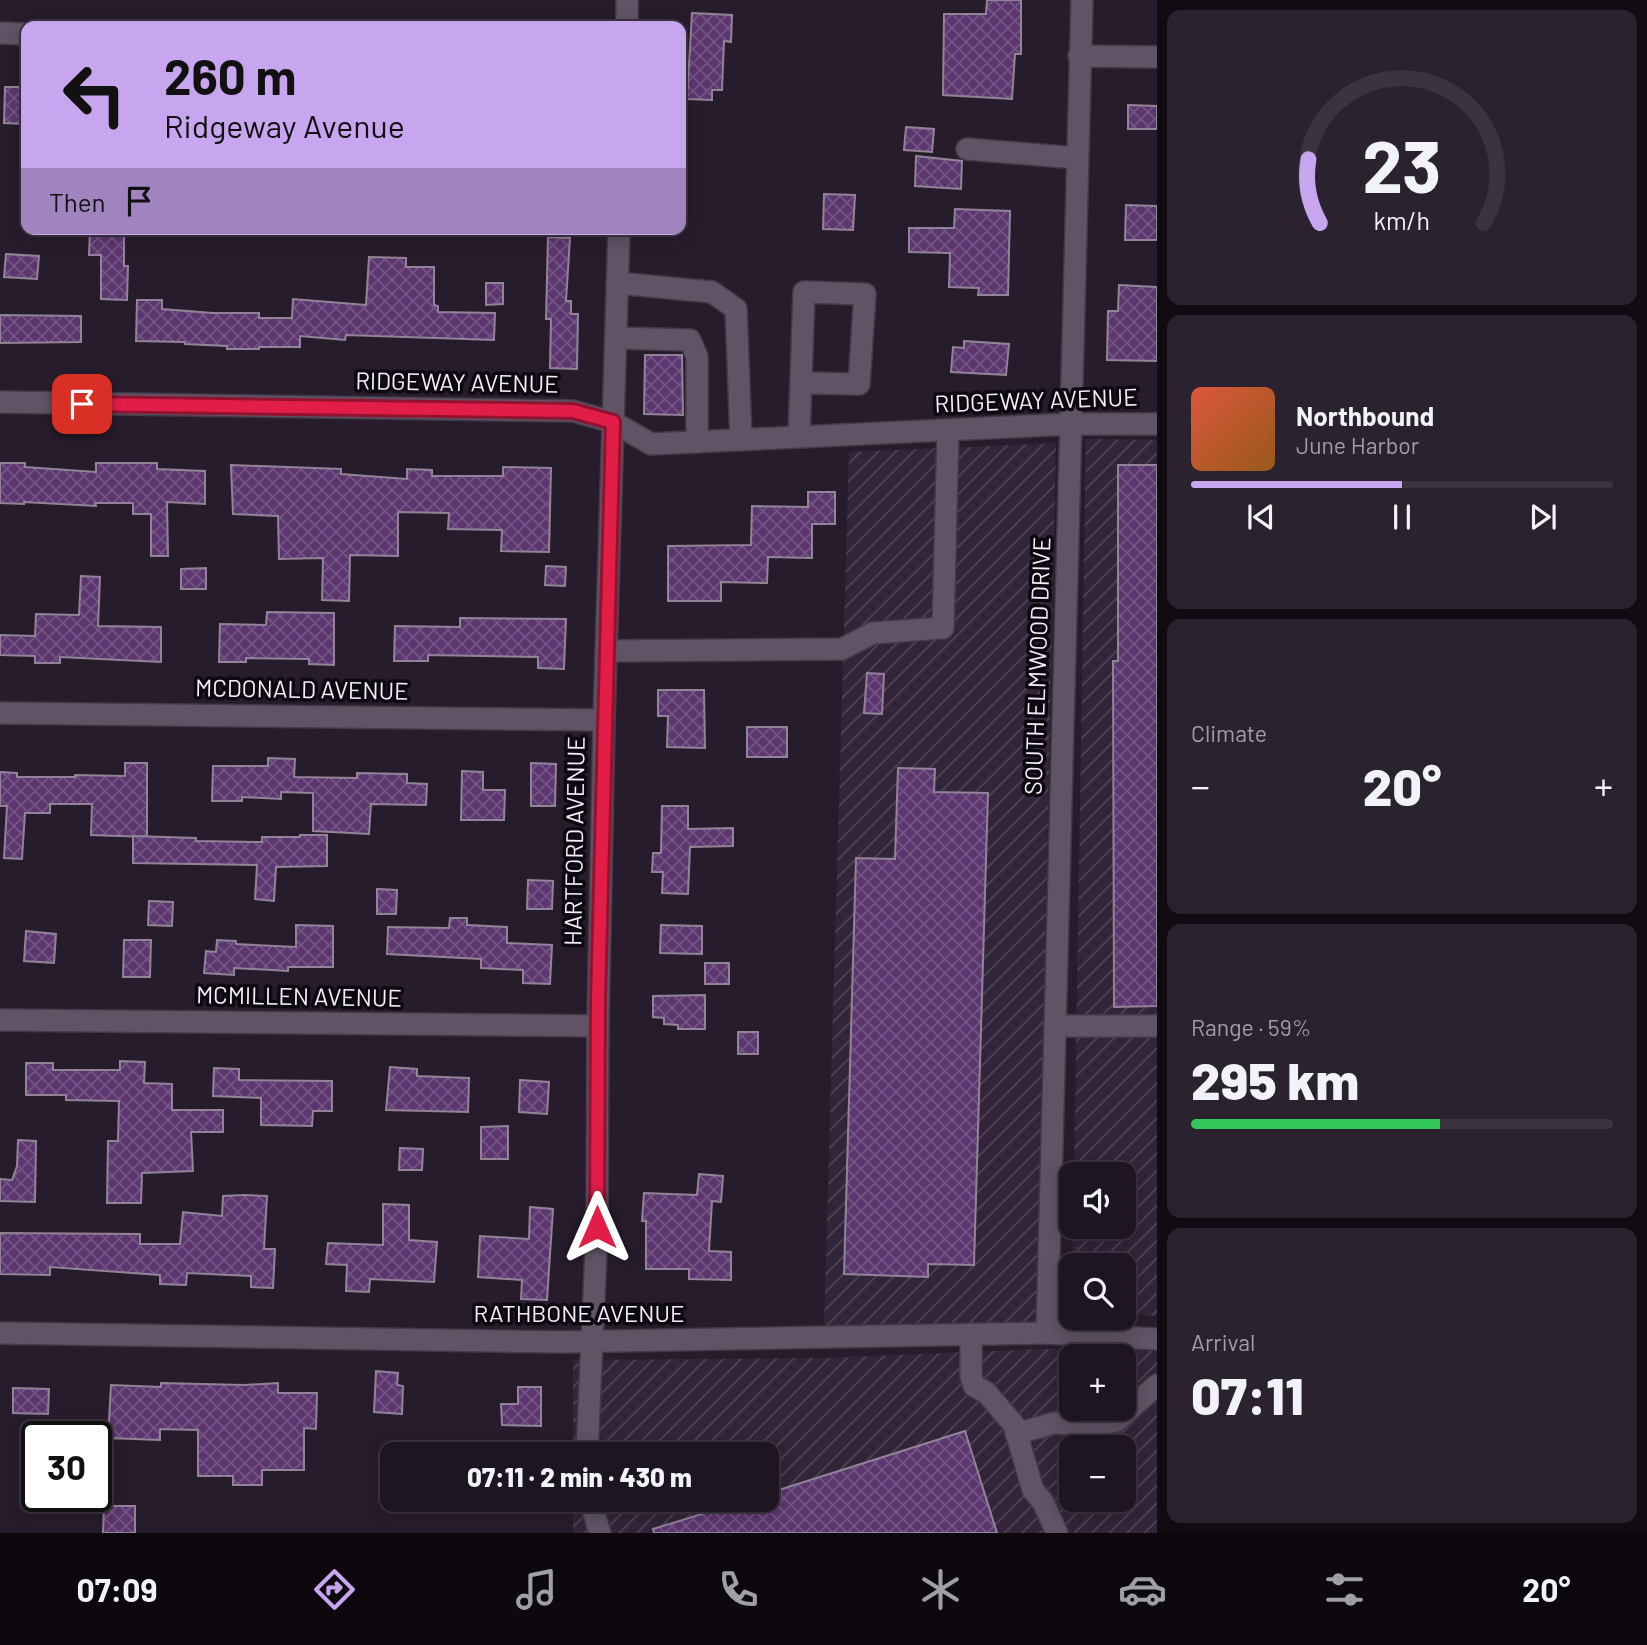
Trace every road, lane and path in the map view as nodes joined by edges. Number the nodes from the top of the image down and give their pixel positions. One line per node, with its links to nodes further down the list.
1 (627, 0): 3 (street)
2 (1082, 0): 6 (street, SOUTH ELMWOOD DRIVE)
3 (626, 21)
4 (0, 33): 5 (street)
5 (21, 34)
6 (1079, 56): 7 (street); 9 (street, SOUTH ELMWOOD DRIVE)
7 (1157, 57)
8 (967, 149): 9 (street)
9 (1077, 158): 16 (street, SOUTH ELMWOOD DRIVE)
10 (619, 235): 11 (street, HARTFORD AVENUE)
11 (617, 284): 12 (street, HARTFORD AVENUE); 20 (street)
12 (615, 338): 15 (street, HARTFORD AVENUE); 21 (street)
13 (801, 383): 13 (street); 19 (street)
14 (0, 402): 15 (street, RIDGEWAY AVENUE)
15 (613, 422): 21 (street, RIDGEWAY AVENUE); 22 (street, HARTFORD AVENUE)
16 (1071, 424): 17 (street, RIDGEWAY AVENUE); 18 (street, RIDGEWAY AVENUE); 27 (street, SOUTH ELMWOOD DRIVE)
17 (1157, 424)
18 (948, 430): 19 (street, RIDGEWAY AVENUE); 22 (street)
19 (799, 437): 20 (street, RIDGEWAY AVENUE)
20 (741, 440): 21 (street, RIDGEWAY AVENUE)
21 (697, 442)
22 (606, 651): 24 (street, HARTFORD AVENUE)
23 (0, 713): 24 (street, MCDONALD AVENUE)
24 (604, 720): 26 (street, HARTFORD AVENUE)
25 (0, 1020): 26 (street, MCMILLEN AVENUE)
26 (598, 1026): 33 (street, HARTFORD AVENUE)
27 (1055, 1026): 28 (street); 29 (street, SOUTH ELMWOOD DRIVE)
28 (1157, 1026)
29 (1047, 1333): 31 (street, RATHBONE AVENUE); 32 (street, RATHBONE AVENUE)
30 (0, 1334): 33 (street, RATHBONE AVENUE)
31 (971, 1334): 33 (street, RATHBONE AVENUE); 35 (street)
32 (1157, 1339)
33 (591, 1342): 36 (street, HARTFORD AVENUE)
34 (1157, 1385): 35 (street)
35 (1016, 1434): 39 (street)
36 (587, 1442)
37 (594, 1512): 38 (street)
38 (600, 1533)
39 (1057, 1533)

